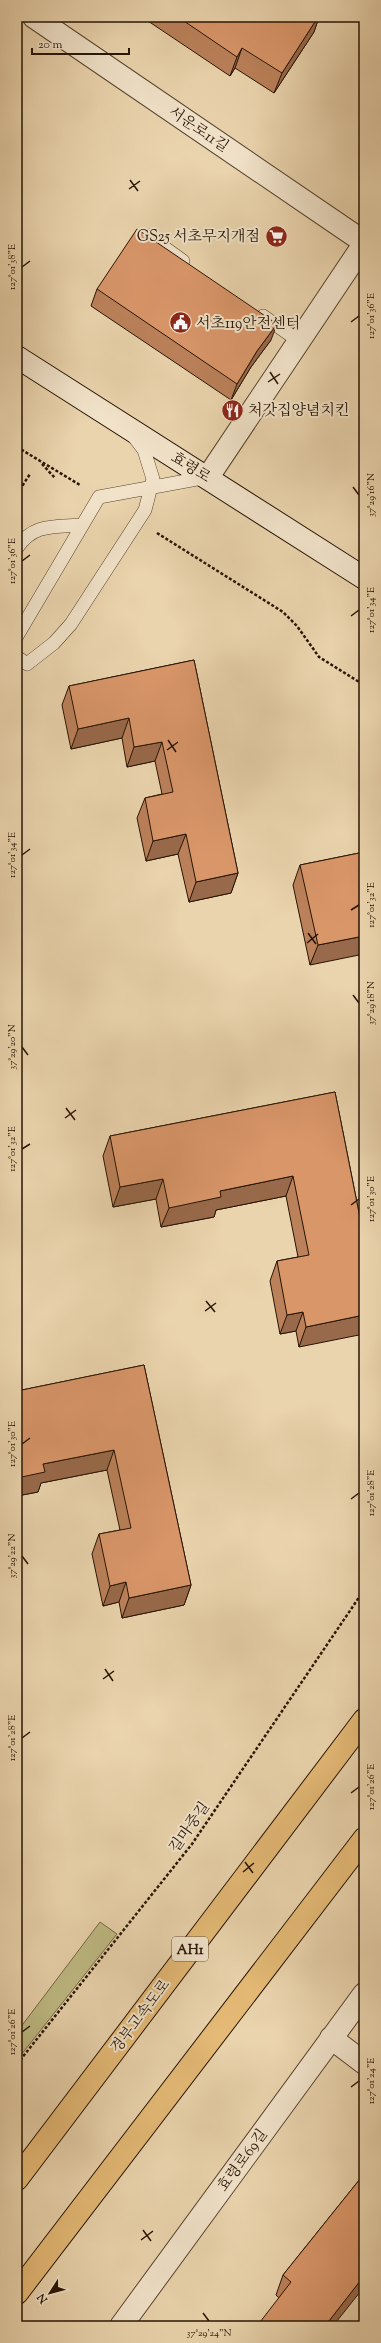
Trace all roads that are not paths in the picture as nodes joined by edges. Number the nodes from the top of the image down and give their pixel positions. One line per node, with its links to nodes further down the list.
1 (34, 17): 3 (street, 서운로11길)
2 (147, 235): 4 (lane)
3 (362, 252): 6 (street)
4 (192, 266)
5 (255, 310): 6 (lane)
6 (299, 341): 9 (street)
7 (17, 357): 8 (street, 효령로)
8 (126, 426): 9 (street, 효령로); 10 (lane)
9 (208, 477): 10 (lane); 13 (street, 효령로)
10 (152, 487): 11 (lane); 15 (lane)
11 (82, 525): 12 (lane); 14 (lane)
12 (17, 548)
13 (364, 578)
14 (17, 636)
15 (17, 657)
16 (364, 1720): 21 (highway, 경부고속도로 / AH1)
17 (364, 1839): 22 (highway)
18 (364, 1994): 19 (street, 효령로69길)
19 (331, 2038): 20 (street); 23 (street, 효령로69길)
20 (364, 2063)
21 (17, 2179)
22 (17, 2293)
23 (121, 2326)

